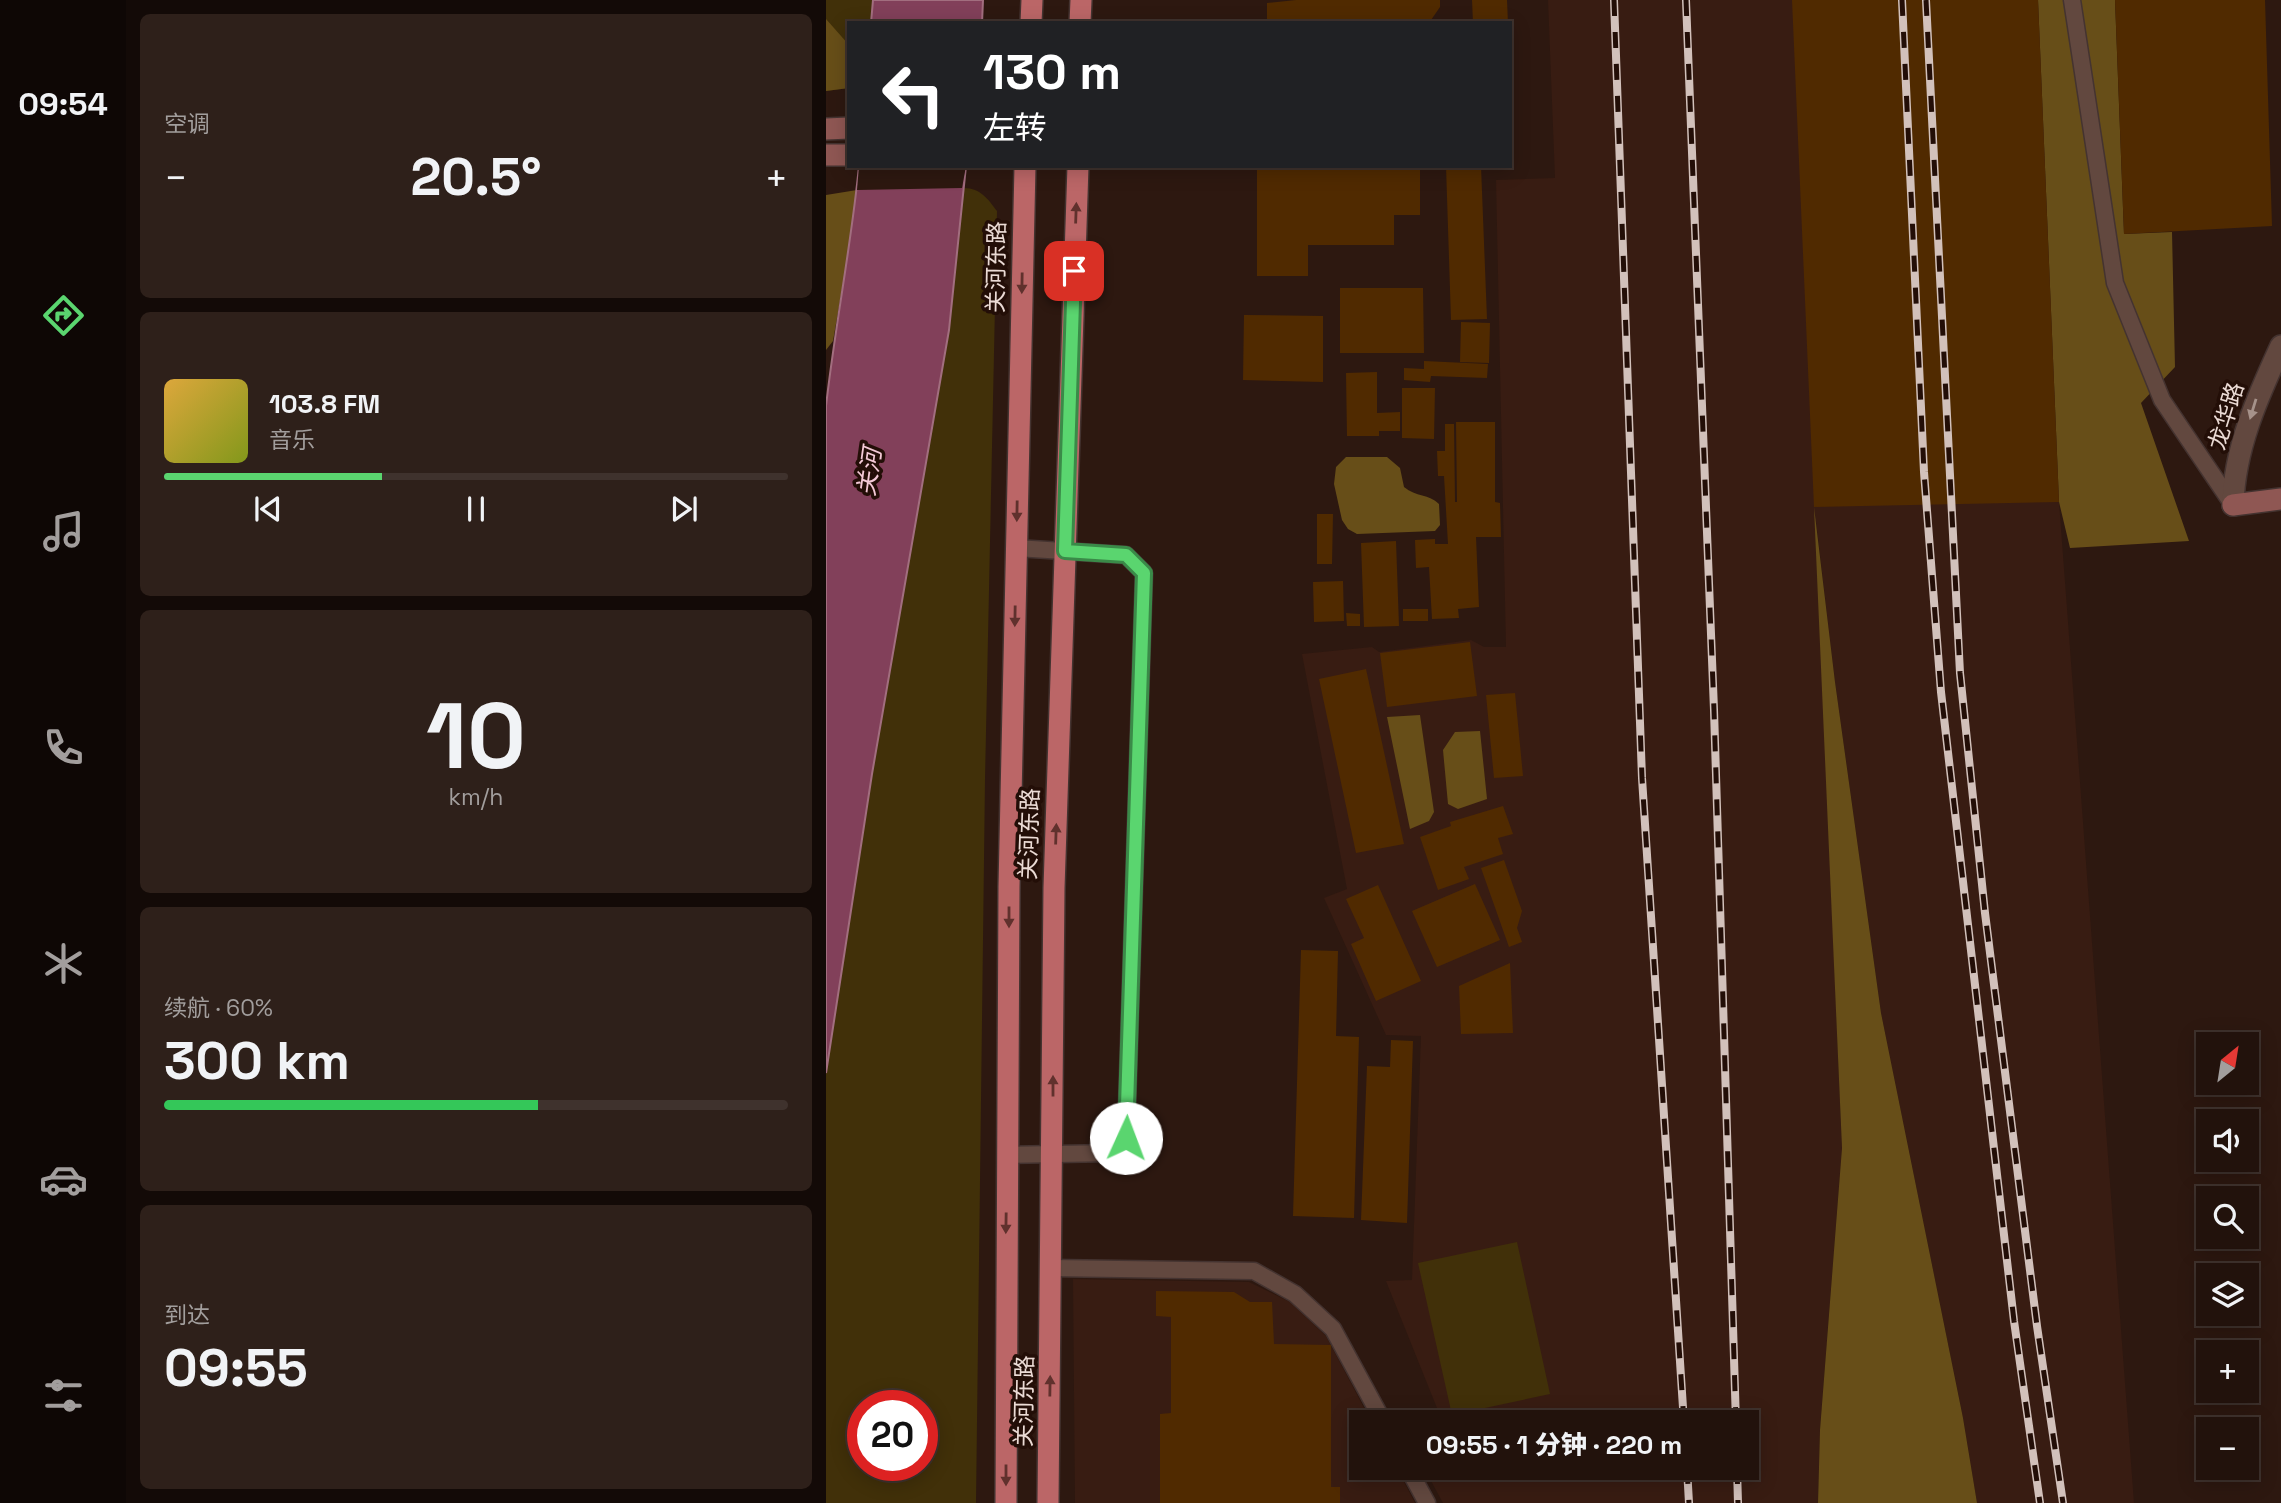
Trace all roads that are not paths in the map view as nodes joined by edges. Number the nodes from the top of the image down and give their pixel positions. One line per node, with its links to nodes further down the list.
1 (1032, 0): 5 (main road)
2 (1081, 0): 6 (main road)
3 (1092, 0): 7 (lane)
4 (2072, 0): 17 (lane)
5 (1031, 21)
6 (1080, 21)
7 (1087, 21)
8 (847, 128): 9 (street)
9 (826, 129)
10 (826, 155): 11 (street)
11 (847, 155)
12 (1025, 168): 18 (main road, 关河东路, one-way to 18)
13 (1078, 168): 19 (main road, 关河东路, one-way to 13)
14 (2281, 346): 15 (street, 龙华路)
15 (2275, 375): 17 (street, 龙华路, one-way to 17)
16 (2281, 499): 17 (street)
17 (2233, 505)
18 (1016, 548): 19 (lane); 21 (main road, 关河东路, one-way to 21)
19 (1065, 551): 20 (main road, 关河东路, one-way to 19); 20 (lane)
20 (1053, 1154): 21 (lane); 22 (main road, 关河东路)
21 (1007, 1155): 25 (main road, 关河东路, one-way to 25)
22 (1052, 1268): 23 (lane); 26 (main road, 关河东路, one-way to 22)
23 (1377, 1410)
24 (1415, 1480): 27 (lane)
25 (1006, 1503)
26 (1048, 1503)
27 (1427, 1503)

